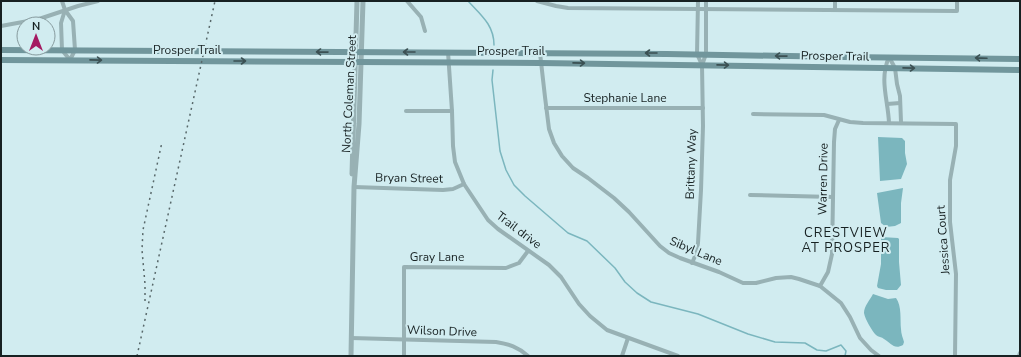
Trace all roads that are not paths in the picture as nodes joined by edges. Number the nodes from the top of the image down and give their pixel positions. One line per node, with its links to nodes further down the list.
1 (62, 1): 13 (street)
2 (98, 1): 13 (street)
3 (357, 1): 21 (street, North Coleman Street)
4 (363, 1): 21 (street, North Coleman Street)
5 (407, 1): 16 (street)
6 (538, 1): 11 (street)
7 (698, 1): 11 (street, Brittany Way)
8 (706, 1): 12 (street, Brittany Way)
9 (835, 1): 14 (street)
10 (957, 1): 14 (street)
11 (698, 9): 12 (street); 23 (street, Brittany Way)
12 (706, 9): 14 (street); 24 (street, Brittany Way)
13 (65, 10): 15 (street); 18 (street); 19 (street)
14 (835, 10)
15 (1, 26)
16 (425, 31)
17 (1, 50): 18 (main road, Prosper Trail)
18 (62, 50): 19 (main road, Prosper Trail); 28 (street)
19 (75, 50): 21 (main road, Prosper Trail, one-way to 19); 28 (street)
20 (448, 52): 21 (main road, Prosper Trail, one-way to 21); 22 (main road, Prosper Trail); 30 (street, Trail drive)
21 (358, 53): 29 (street, North Coleman Street)
22 (540, 53): 23 (main road, Prosper Trail, one-way to 22); 31 (street, Sibyl Lane)
23 (697, 54): 24 (main road, Prosper Trail); 32 (street, Brittany Way)
24 (706, 54): 25 (main road, Prosper Trail, one-way to 24); 32 (street, Brittany Way)
25 (889, 57): 26 (main road, Prosper Trail, one-way to 25); 33 (street); 34 (street)
26 (1020, 59)
27 (1, 60): 28 (main road, Prosper Trail)
28 (70, 60): 29 (main road, Prosper Trail, one-way to 29)
29 (358, 61): 30 (main road, Prosper Trail); 47 (street, North Coleman Street)
30 (448, 62): 31 (main road, Prosper Trail); 41 (street, Trail drive)
31 (540, 63): 32 (main road, Prosper Trail, one-way to 32); 38 (street, Sibyl Lane)
32 (702, 65): 33 (main road, Prosper Trail, one-way to 33); 39 (street, Brittany Way)
33 (884, 68): 34 (main road, Prosper Trail); 37 (street)
34 (895, 68): 35 (main road, Prosper Trail, one-way to 35); 36 (street)
35 (1020, 70)
36 (900, 103): 37 (street); 44 (street)
37 (887, 104): 45 (street)
38 (546, 108): 39 (street, Stephanie Lane); 51 (street, Sibyl Lane)
39 (703, 108): 51 (street, Brittany Way)
40 (406, 111): 41 (street)
41 (452, 111): 46 (street, Trail drive)
42 (753, 114): 43 (street)
43 (839, 120): 45 (street); 49 (street, Warren Drive)
44 (901, 122): 45 (street); 63 (street, Jessica Court)
45 (889, 123)
46 (464, 184): 47 (street, Bryan Street); 50 (street, Trail drive)
47 (354, 187): 53 (street, North Coleman Street)
48 (750, 195): 49 (street)
49 (833, 197): 52 (street, Warren Drive)
50 (528, 251): 54 (street, Trail drive); 55 (street, Gray Lane)
51 (692, 263): 52 (street, Sibyl Lane)
52 (820, 286): 62 (street, Sibyl Lane)
53 (351, 338): 55 (street, Wilson Drive); 57 (street, North Coleman Street)
54 (628, 338): 60 (street); 61 (street, Trail drive)
55 (404, 340): 58 (street, Gray Lane); 59 (street, Wilson Drive)
56 (1020, 353): 64 (street)
57 (351, 356)
58 (404, 356)
59 (528, 356)
60 (622, 356)
61 (678, 356)
62 (879, 356)
63 (955, 356)
64 (1019, 356)

